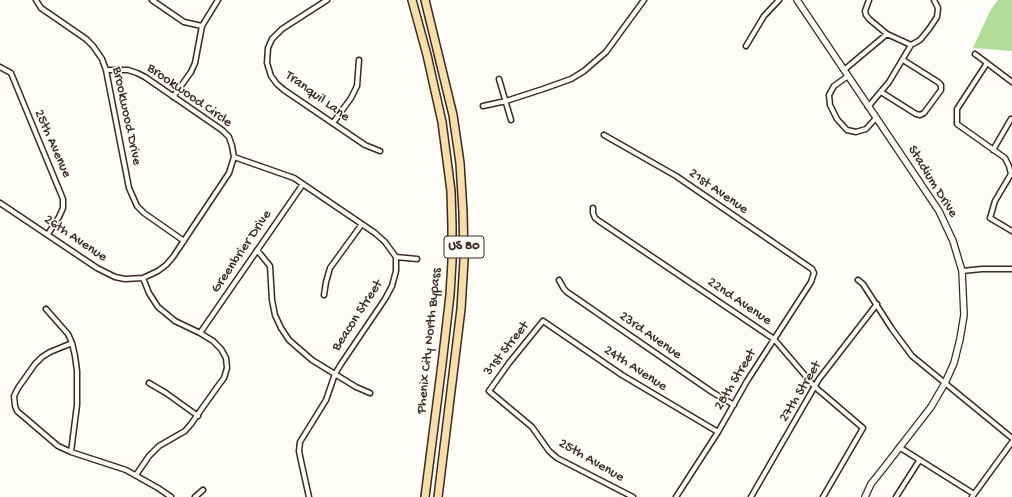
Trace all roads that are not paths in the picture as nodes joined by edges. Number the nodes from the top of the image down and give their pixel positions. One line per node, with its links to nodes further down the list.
1 (36, 0): 21 (street, Brookwood Drive)
2 (152, 0): 12 (street)
3 (218, 0): 12 (street)
4 (327, 0): 34 (street, Tranquil Lane)
5 (412, 0): 82 (highway, Phenix City North Bypass / US 80)
6 (426, 0): 83 (highway, Phenix City North Bypass / US 80)
7 (644, 0): 28 (street)
8 (778, 0): 15 (street)
9 (797, 0): 22 (street, Stadium Drive)
10 (869, 0): 13 (street)
11 (934, 0): 14 (street)
12 (202, 26): 27 (street)
13 (888, 34): 14 (street); 22 (street)
14 (911, 45): 18 (street)
15 (746, 46)
16 (976, 54): 19 (street)
17 (359, 60): 34 (street)
18 (903, 60): 26 (street); 26 (street)
19 (987, 63): 25 (street); 36 (street)
20 (0, 67): 44 (street, 25th Avenue)
21 (106, 70): 27 (street, Brookwood Circle); 45 (street, Brookwood Drive)
22 (844, 70): 23 (street, Stadium Drive)
23 (848, 76): 30 (street, Stadium Drive); 31 (street)
24 (499, 79): 28 (street)
25 (1012, 82)
26 (881, 92): 30 (street)
27 (173, 97): 38 (street, Brookwood Circle)
28 (506, 101): 29 (street); 33 (street)
29 (484, 106)
30 (868, 107): 31 (street, Stadium Drive)
31 (876, 118): 50 (street, Stadium Drive)
32 (1011, 119): 36 (street)
33 (511, 120)
34 (333, 123): 37 (street, Tranquil Lane)
35 (604, 135): 51 (street, 21st Avenue)
36 (993, 150): 43 (street)
37 (380, 151)
38 (234, 157): 39 (street); 45 (street)
39 (303, 184): 42 (street); 46 (street, Greenbrier Drive)
40 (0, 203): 44 (street, 26th Avenue)
41 (593, 208): 60 (street, 22nd Avenue)
42 (362, 224): 47 (street); 55 (street)
43 (1012, 231)
44 (48, 234): 52 (street, 26th Avenue)
45 (184, 241): 52 (street)
46 (257, 250): 59 (street, Greenbrier Drive); 62 (street)
47 (396, 257): 48 (street); 62 (street, Beacon Street)
48 (417, 258)
49 (1012, 269): 50 (street)
50 (962, 271): 64 (street, Stadium Drive)
51 (814, 273): 60 (street, 28th Street)
52 (143, 278): 59 (street)
53 (559, 280): 68 (street, 23rd Avenue)
54 (858, 280): 56 (street)
55 (324, 295)
56 (877, 304): 64 (street); 65 (street, 27th Street)
57 (46, 309): 61 (street)
58 (544, 321): 66 (street, 31st Street); 70 (street, 24th Avenue)
59 (200, 333): 69 (street)
60 (774, 339): 65 (street, 22nd Avenue); 68 (street, 28th Street)
61 (72, 344): 74 (street); 74 (street)
62 (335, 374): 67 (street); 81 (street, Beacon Street)
63 (149, 383): 69 (street)
64 (945, 383): 71 (street); 73 (street, Stadium Drive)
65 (815, 387): 86 (street, 27th Street); 87 (street, 22nd Avenue)
66 (489, 391): 84 (street, 25th Avenue)
67 (370, 393)
68 (734, 405): 70 (street, 28th Street)
69 (198, 416): 76 (street)
70 (718, 432): 85 (street, 28th Street)
71 (1012, 438)
72 (1012, 442): 78 (street)
73 (899, 447): 75 (street); 88 (street, Stadium Drive)
74 (71, 452): 76 (street)
75 (919, 461): 78 (street); 89 (street)
76 (136, 475): 79 (street)
77 (204, 490): 80 (street)
78 (973, 495)
79 (172, 497)
80 (195, 497)
81 (309, 497)
82 (425, 497)
83 (438, 497)
84 (633, 497)
85 (676, 497)
86 (752, 497)
87 (823, 497)
88 (866, 497)
89 (896, 497)

